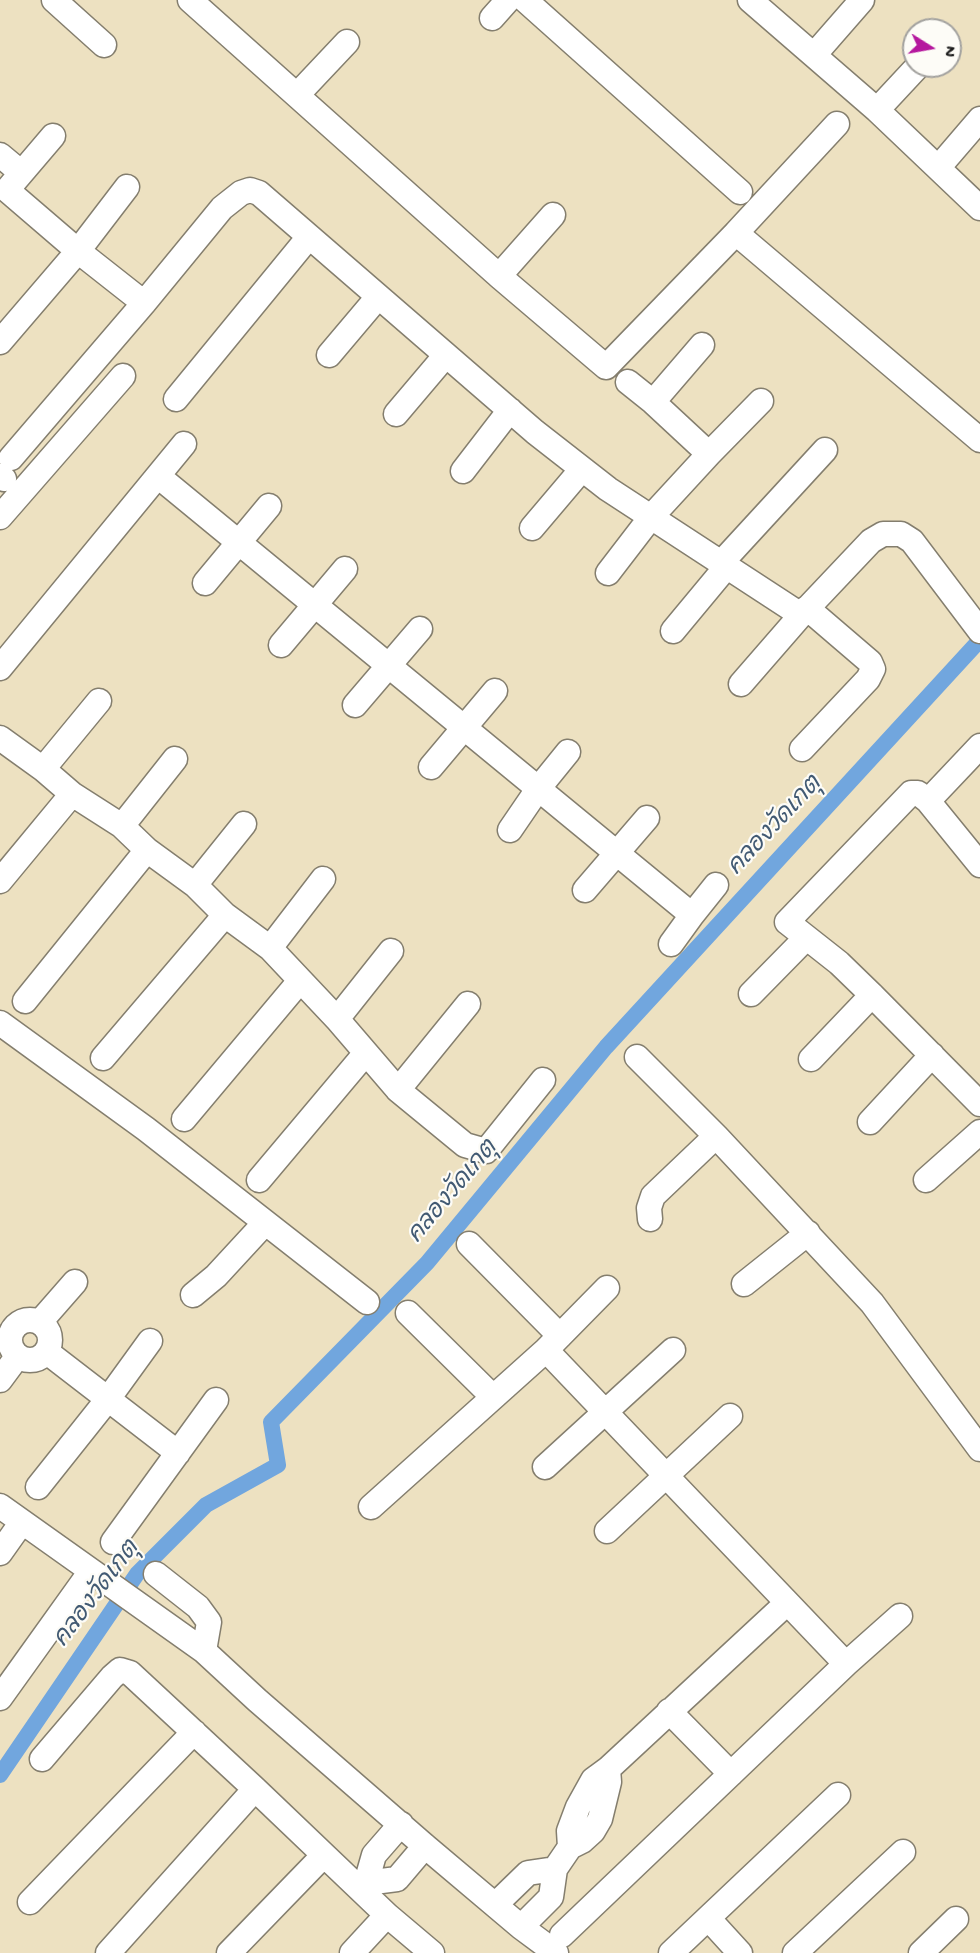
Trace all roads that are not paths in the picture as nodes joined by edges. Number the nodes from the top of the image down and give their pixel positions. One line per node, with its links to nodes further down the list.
1 (54, 0): 7 (street)
2 (190, 0): 10 (street)
3 (525, 0): 17 (street)
4 (750, 0): 8 (street)
5 (862, 0): 8 (street)
6 (346, 42): 10 (street)
7 (104, 45)
8 (814, 55): 11 (street)
9 (907, 78): 11 (street)
10 (297, 95): 24 (street)
11 (877, 110): 15 (street)
12 (980, 119): 15 (street)
13 (837, 124): 21 (street)
14 (53, 136): 18 (street)
15 (938, 168): 19 (street)
16 (127, 187): 23 (street)
17 (740, 192)
18 (3, 195): 23 (street)
19 (980, 208)
20 (553, 215): 24 (street)
21 (736, 233): 24 (street); 38 (street)
22 (308, 238): 25 (street); 26 (street); 33 (street)
23 (78, 251): 26 (street); 27 (street)
24 (499, 276)
25 (378, 297): 29 (street); 30 (street)
26 (144, 303): 43 (street)
27 (0, 342)
28 (702, 345): 35 (street)
29 (329, 355)
30 (446, 355): 36 (street); 37 (street)
31 (123, 376): 47 (street)
32 (628, 382): 35 (street)
33 (176, 399)
34 (761, 401): 41 (street)
35 (653, 402): 41 (street)
36 (510, 410): 42 (street); 44 (street)
37 (396, 414)
38 (980, 440)
39 (184, 444): 45 (street)
40 (825, 450): 51 (street)
41 (709, 454): 48 (street)
42 (582, 469): 48 (street); 49 (street)
43 (5, 471)
44 (463, 471)
45 (158, 476): 50 (street); 62 (street)
46 (268, 506): 50 (street)
47 (0, 517)
48 (651, 517): 51 (street); 53 (street)
49 (532, 528)
50 (239, 542): 54 (street); 55 (street)
51 (724, 564): 56 (street); 59 (street)
52 (345, 568): 55 (street)
53 (608, 573)
54 (205, 583)
55 (314, 603): 60 (street); 61 (street)
56 (804, 612): 57 (street); 63 (street); 70 (street)
57 (977, 626)
58 (420, 629): 61 (street)
59 (673, 631)
60 (281, 645)
61 (389, 665): 66 (street); 67 (street)
62 (0, 668)
63 (741, 684)
64 (495, 691): 67 (street)
65 (99, 701): 74 (street)
66 (355, 705)
67 (464, 728): 73 (street); 75 (street)
68 (0, 738): 74 (street)
69 (980, 746): 77 (street)
70 (802, 749)
71 (568, 752): 75 (street)
72 (176, 759): 80 (street)
73 (431, 767)
74 (43, 768): 76 (street)
75 (538, 789): 81 (street); 83 (street)
76 (72, 794): 80 (street); 86 (street)
77 (928, 801): 84 (street); 92 (street)
78 (647, 819): 83 (street)
79 (244, 824): 87 (street)
80 (122, 826): 82 (street)
81 (510, 830)
82 (147, 849): 87 (street); 99 (street)
83 (617, 853): 89 (street); 91 (street)
84 (980, 865)
85 (323, 879): 94 (street)
86 (0, 880)
87 (195, 885): 90 (street)
88 (716, 885): 91 (street)
89 (585, 890)
90 (225, 915): 94 (street); 106 (street)
91 (692, 915): 93 (street)
92 (806, 938): 97 (street); 98 (street)
93 (670, 944)
94 (270, 948): 96 (street)
95 (391, 951): 101 (street)
96 (300, 981): 101 (street); 111 (street)
97 (751, 994)
98 (872, 995): 104 (street); 107 (street)
99 (25, 1001)
100 (468, 1004): 109 (street)
101 (337, 1019): 103 (street)
102 (0, 1023): 118 (street)
103 (365, 1054): 109 (street); 115 (street)
104 (933, 1055): 110 (street); 112 (street)
105 (637, 1057): 114 (street)
106 (103, 1058)
107 (811, 1059)
108 (543, 1080): 109 (street)
109 (398, 1090)
110 (980, 1104)
111 (184, 1119)
112 (870, 1122)
113 (980, 1132): 116 (street)
114 (716, 1136): 117 (street); 119 (street)
115 (259, 1179)
116 (926, 1180)
117 (650, 1219)
118 (264, 1224): 124 (street); 125 (street)
119 (808, 1233): 122 (street); 140 (street)
120 (469, 1244): 130 (street)
121 (75, 1282): 128 (street)
122 (744, 1284)
123 (607, 1288): 130 (street)
124 (193, 1295)
125 (367, 1302)
126 (408, 1313): 135 (street)
127 (8, 1319): 128 (street); 133 (street)
128 (40, 1323): 132 (street)
129 (150, 1341): 136 (street)
130 (553, 1343): 135 (street); 138 (street)
131 (673, 1350): 138 (street)
132 (47, 1352): 133 (street); 136 (street)
133 (17, 1357): 134 (street)
134 (0, 1380)
135 (493, 1397): 146 (street)
136 (108, 1399): 141 (street); 144 (street)
137 (216, 1400): 141 (street)
138 (607, 1412): 142 (street); 143 (street)
139 (730, 1416): 143 (street)
140 (980, 1449)
141 (178, 1453): 149 (street)
142 (545, 1467)
143 (667, 1476): 148 (street); 153 (street)
144 (38, 1487)
145 (0, 1506): 152 (street)
146 (371, 1507)
147 (17, 1529): 150 (street)
148 (607, 1531)
149 (113, 1542)
150 (0, 1552)
151 (156, 1574): 155 (street)
152 (93, 1579): 155 (street); 157 (street)
153 (787, 1603): 156 (street); 158 (street)
154 (900, 1616): 156 (street)
155 (204, 1651): 164 (street)
156 (846, 1664): 161 (street)
157 (0, 1698)
158 (669, 1711): 161 (street); 168 (street)
159 (194, 1732): 160 (street); 162 (street); 170 (street)
160 (42, 1759)
161 (731, 1774): 176 (street)
162 (255, 1789): 167 (street); 177 (street)
163 (838, 1795): 173 (street)
164 (401, 1824): 165 (street); 169 (street)
165 (425, 1846): 169 (street); 171 (street)
166 (903, 1852): 183 (street)
167 (324, 1855): 169 (street); 178 (street)
168 (555, 1869): 171 (street); 175 (street)
169 (363, 1886): 172 (street)
170 (30, 1902)
171 (495, 1905): 175 (street)
172 (387, 1915): 179 (street); 180 (street)
173 (708, 1918): 181 (street); 182 (street)
174 (956, 1919): 184 (street)
175 (521, 1927): 176 (street)
176 (559, 1944)
177 (108, 1953)
178 (229, 1953)
179 (352, 1953)
180 (432, 1953)
181 (671, 1953)
182 (740, 1953)
183 (795, 1953)
184 (921, 1953)

